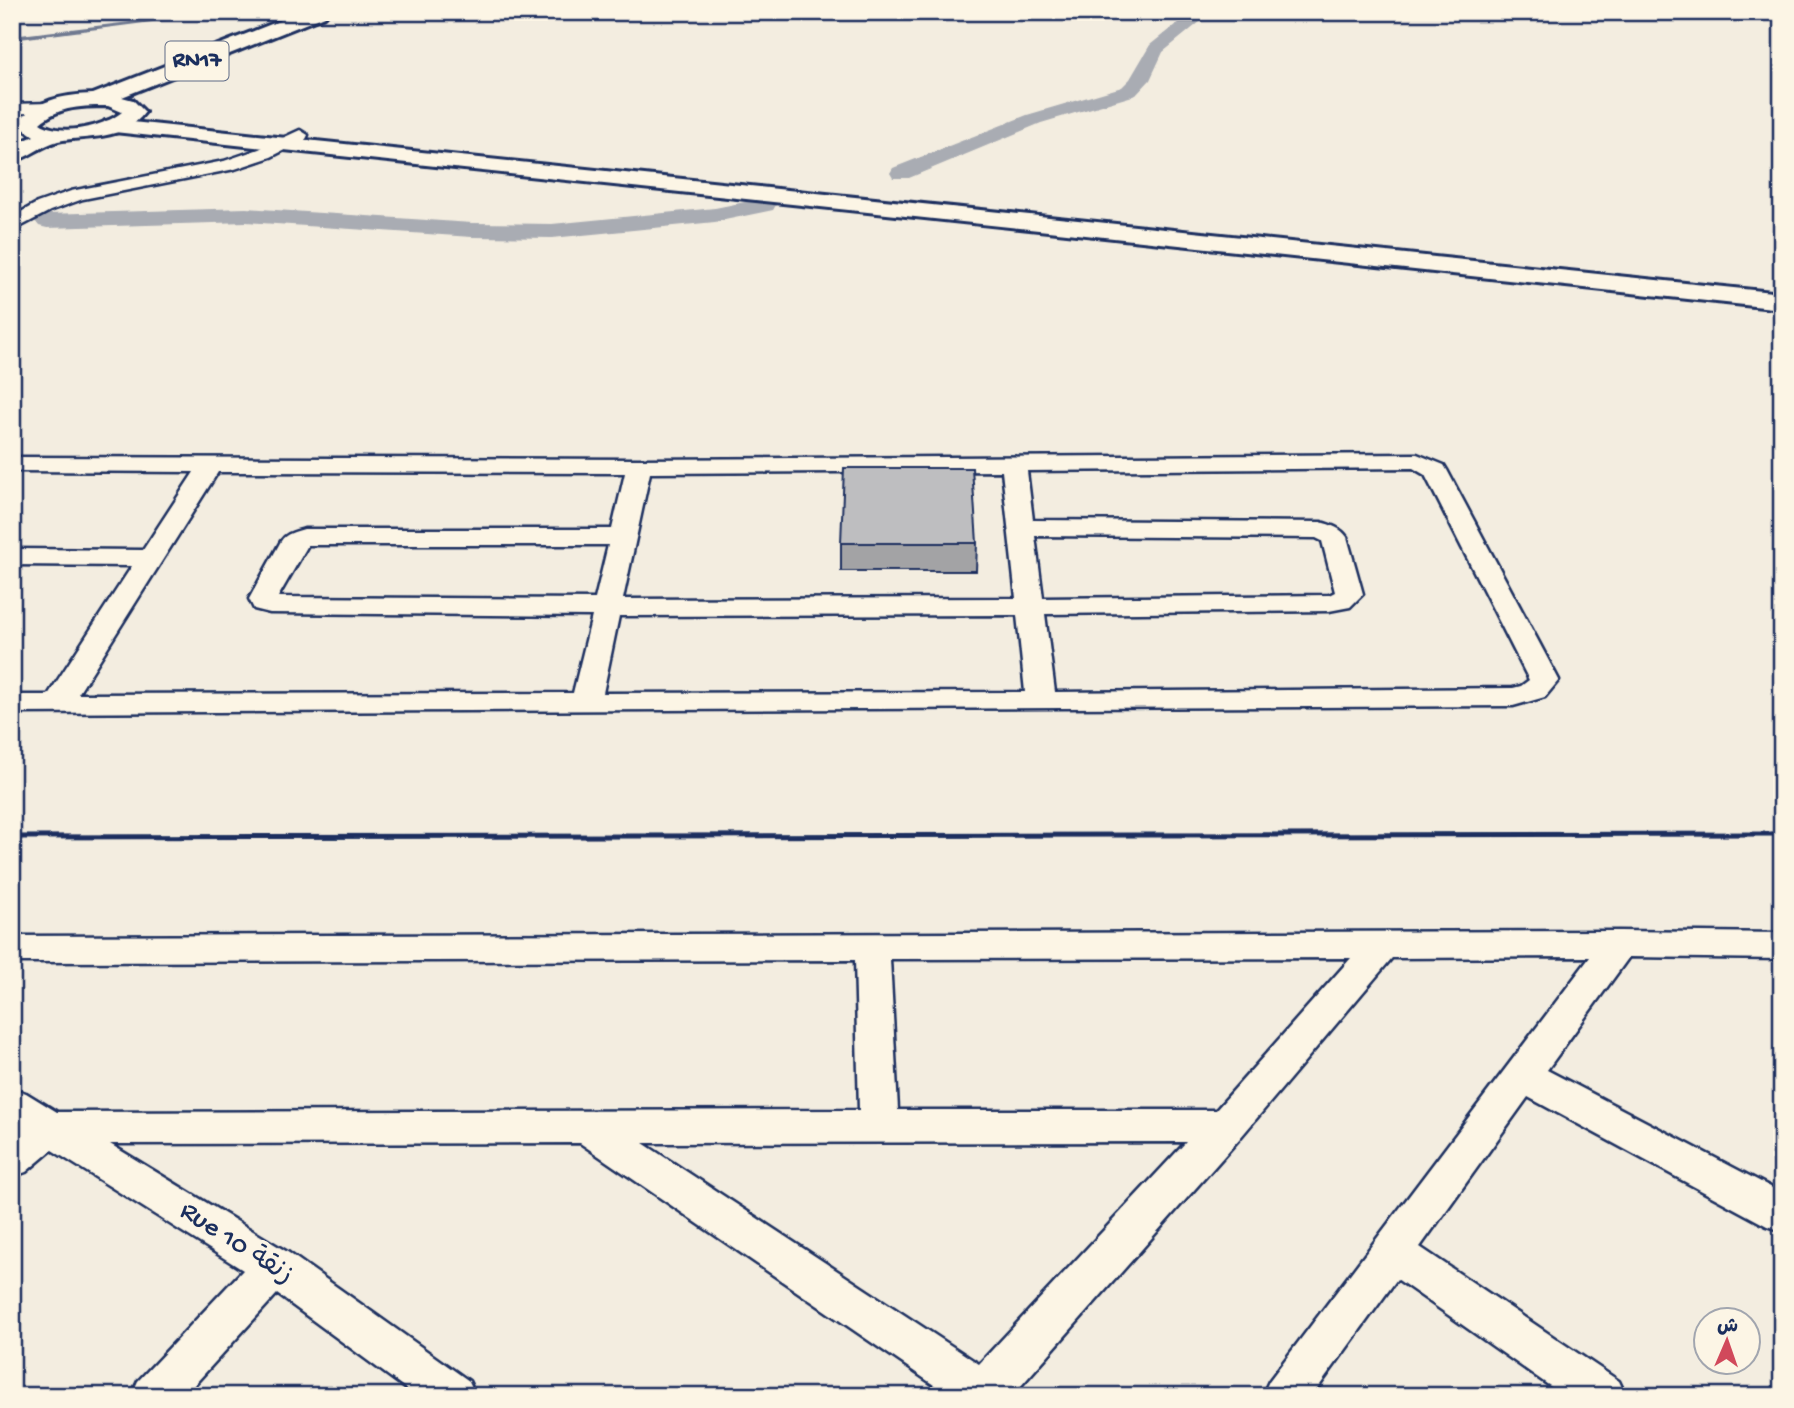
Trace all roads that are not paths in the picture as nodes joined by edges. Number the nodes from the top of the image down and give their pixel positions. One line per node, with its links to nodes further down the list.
1 (318, 19): 2 (main road, RN17); 3 (main road, RN17)
2 (96, 100): 3 (main road, RN17); 4 (main road, RN17)
3 (123, 116): 5 (main road, RN17); 6 (main road)
4 (19, 122): 5 (main road, RN17)
5 (55, 134): 7 (main road, RN17)
6 (292, 140): 8 (street); 9 (main road); 10 (main road)
7 (12, 155)
8 (12, 225)
9 (1782, 286)
10 (1782, 301)
11 (12, 464): 13 (street)
12 (1014, 465): 14 (street); 15 (street); 21 (street)
13 (210, 466): 14 (street); 18 (street)
14 (639, 466): 16 (street)
15 (1021, 528): 19 (street); 19 (street)
16 (623, 537): 20 (street); 20 (street)
17 (12, 557): 18 (street)
18 (151, 558): 24 (street)
19 (1030, 607): 20 (street); 21 (street)
20 (607, 609): 22 (street)
21 (1041, 701): 22 (street)
22 (586, 702): 24 (street)
23 (12, 704): 24 (street)
24 (56, 705)
25 (1382, 944): 26 (street); 27 (street); 32 (street)
26 (1619, 944): 28 (street); 30 (street)
27 (872, 946): 29 (street); 34 (street)
28 (1782, 946)
29 (12, 949)
30 (1522, 1075): 37 (street); 38 (street)
31 (12, 1104): 35 (street, Rue 10 زنقة)
32 (1226, 1126): 34 (street); 40 (street)
33 (587, 1127): 34 (street); 35 (street); 40 (street)
34 (879, 1127)
35 (50, 1128): 36 (street); 39 (street, Rue 10 زنقة)
36 (12, 1160)
37 (1782, 1213)
38 (1392, 1252): 43 (street); 44 (street)
39 (274, 1267): 41 (street); 42 (street, Rue 10 زنقة)
40 (986, 1394)
41 (154, 1396)
42 (453, 1396)
43 (1285, 1396)
44 (1603, 1396)

